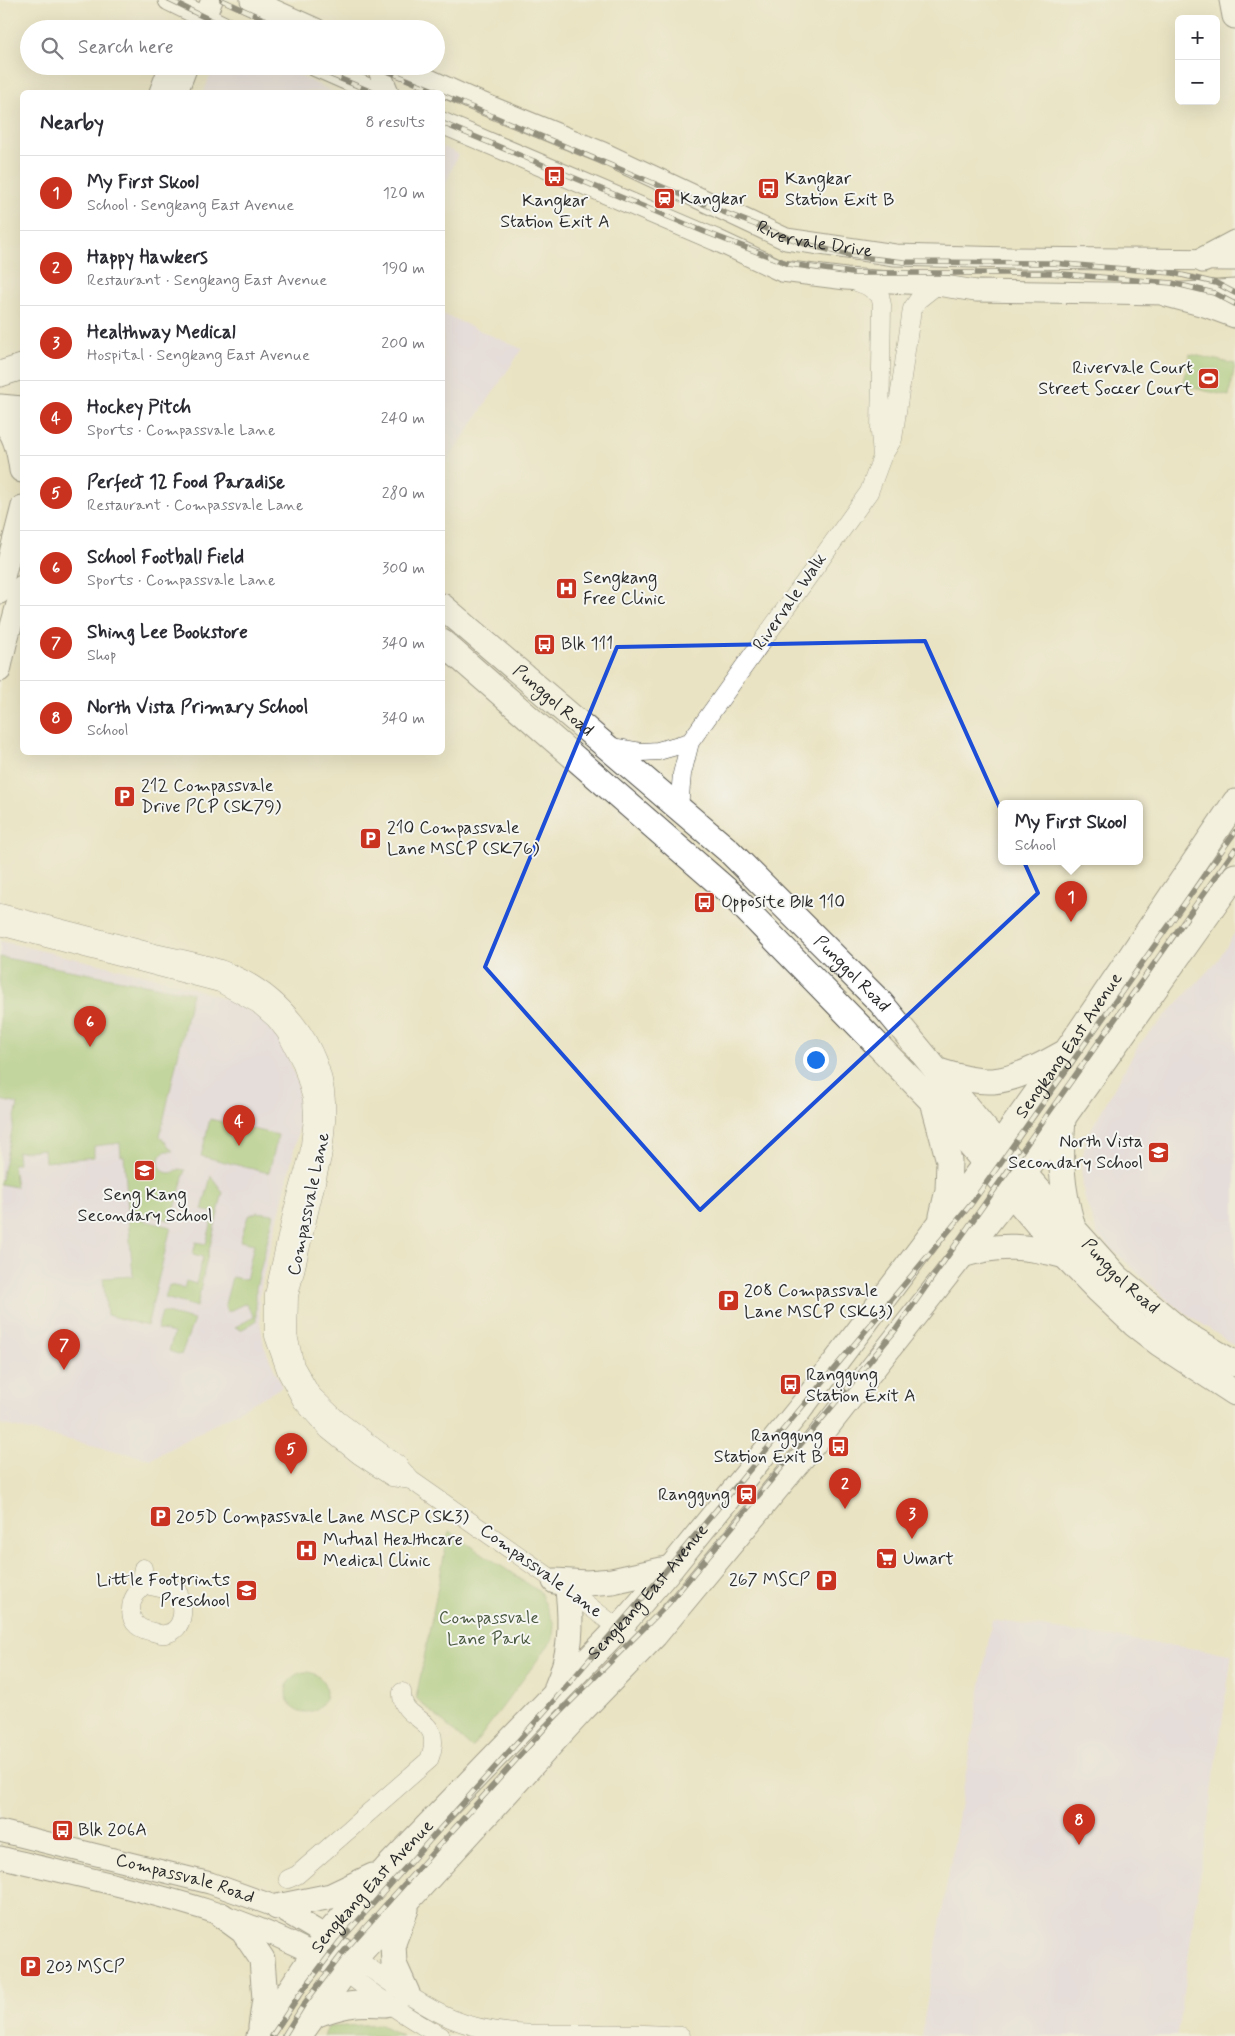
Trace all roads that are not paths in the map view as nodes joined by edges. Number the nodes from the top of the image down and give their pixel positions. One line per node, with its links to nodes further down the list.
1 (169, 0): 4 (street)
2 (251, 0): 6 (street)
3 (1232, 0): 5 (main road)
4 (198, 15)
5 (1235, 16)
6 (296, 20)
7 (167, 75): 12 (street)
8 (184, 75): 13 (street)
9 (336, 75): 14 (street)
10 (381, 75): 15 (street)
11 (419, 75): 18 (street, Rivervale Drive)
12 (161, 90)
13 (178, 90)
14 (370, 90)
15 (387, 90)
16 (445, 128): 20 (street, Rivervale Drive)
17 (1235, 243): 18 (main road)
18 (1203, 260): 19 (street, Rivervale Drive)
19 (1235, 260)
20 (846, 279): 21 (street, Rivervale Drive); 32 (street, Rivervale Walk)
21 (938, 285): 23 (street, Rivervale Drive); 32 (street, Rivervale Walk)
22 (1235, 290): 23 (street, Rivervale Drive)
23 (1167, 294): 24 (main road)
24 (1235, 315)
25 (20, 368): 26 (main road)
26 (0, 374): 27 (main road)
27 (20, 379)
28 (0, 407): 29 (main road)
29 (20, 409)
30 (0, 420): 31 (main road)
31 (20, 454)
32 (882, 457): 39 (street, Rivervale Walk)
33 (20, 514): 34 (street)
34 (0, 593)
35 (20, 593): 38 (street)
36 (445, 609): 40 (main road, Punggol Road)
37 (445, 645): 48 (main road, Punggol Road)
38 (0, 671)
39 (690, 742): 40 (street); 42 (street, Rivervale Walk)
40 (607, 746): 42 (main road, Punggol Road)
41 (1235, 802): 46 (main road, Sengkang East Avenue)
42 (679, 808): 47 (main road, Punggol Road)
43 (1235, 876): 49 (main road, Sengkang East Avenue)
44 (0, 913): 58 (street, Compassvale Lane)
45 (0, 926): 58 (street, Compassvale Lane)
46 (1066, 1052): 47 (main road); 50 (main road, Sengkang East Avenue)
47 (936, 1070): 50 (main road, Punggol Road)
48 (933, 1102): 50 (main road, Punggol Road); 52 (main road)
49 (1063, 1118): 51 (main road, Sengkang East Avenue); 53 (main road)
50 (992, 1155): 51 (main road, Punggol Road); 52 (main road, Sengkang East Avenue)
51 (1017, 1184): 53 (main road, Punggol Road); 54 (main road, Sengkang East Avenue); 55 (main road, Punggol Road)
52 (940, 1221): 59 (main road, Sengkang East Avenue)
53 (1074, 1229): 56 (main road, Punggol Road)
54 (962, 1255): 55 (main road); 62 (main road, Sengkang East Avenue)
55 (1065, 1256): 57 (main road, Punggol Road)
56 (1235, 1364)
57 (1235, 1393)
58 (411, 1480): 60 (street, Compassvale Lane)
59 (671, 1568): 60 (main road); 61 (main road, Sengkang East Avenue)
60 (562, 1585): 61 (street, Compassvale Lane); 64 (main road)
61 (619, 1628): 62 (street, Compassvale Lane); 64 (main road, Sengkang East Avenue)
62 (644, 1648): 69 (main road, Sengkang East Avenue)
63 (402, 1692): 68 (street)
64 (552, 1696): 67 (main road, Sengkang East Avenue)
65 (0, 1831): 70 (street, Compassvale Road)
66 (0, 1857): 71 (street, Compassvale Road)
67 (386, 1869): 70 (main road); 72 (main road, Sengkang East Avenue)
68 (288, 1879)
69 (410, 1898): 73 (main road, Sengkang East Avenue); 74 (main road)
70 (277, 1907): 72 (street, Compassvale Road)
71 (221, 1915): 72 (street, Compassvale Road); 77 (main road)
72 (320, 1944): 73 (street, Compassvale Road); 77 (main road, Sengkang East Avenue)
73 (350, 1965): 74 (street); 75 (street); 76 (main road, Sengkang East Avenue)
74 (407, 1994): 79 (street)
75 (385, 2004): 76 (main road); 78 (street)
76 (305, 2026)
77 (260, 2034)
78 (441, 2036)
79 (681, 2036)

